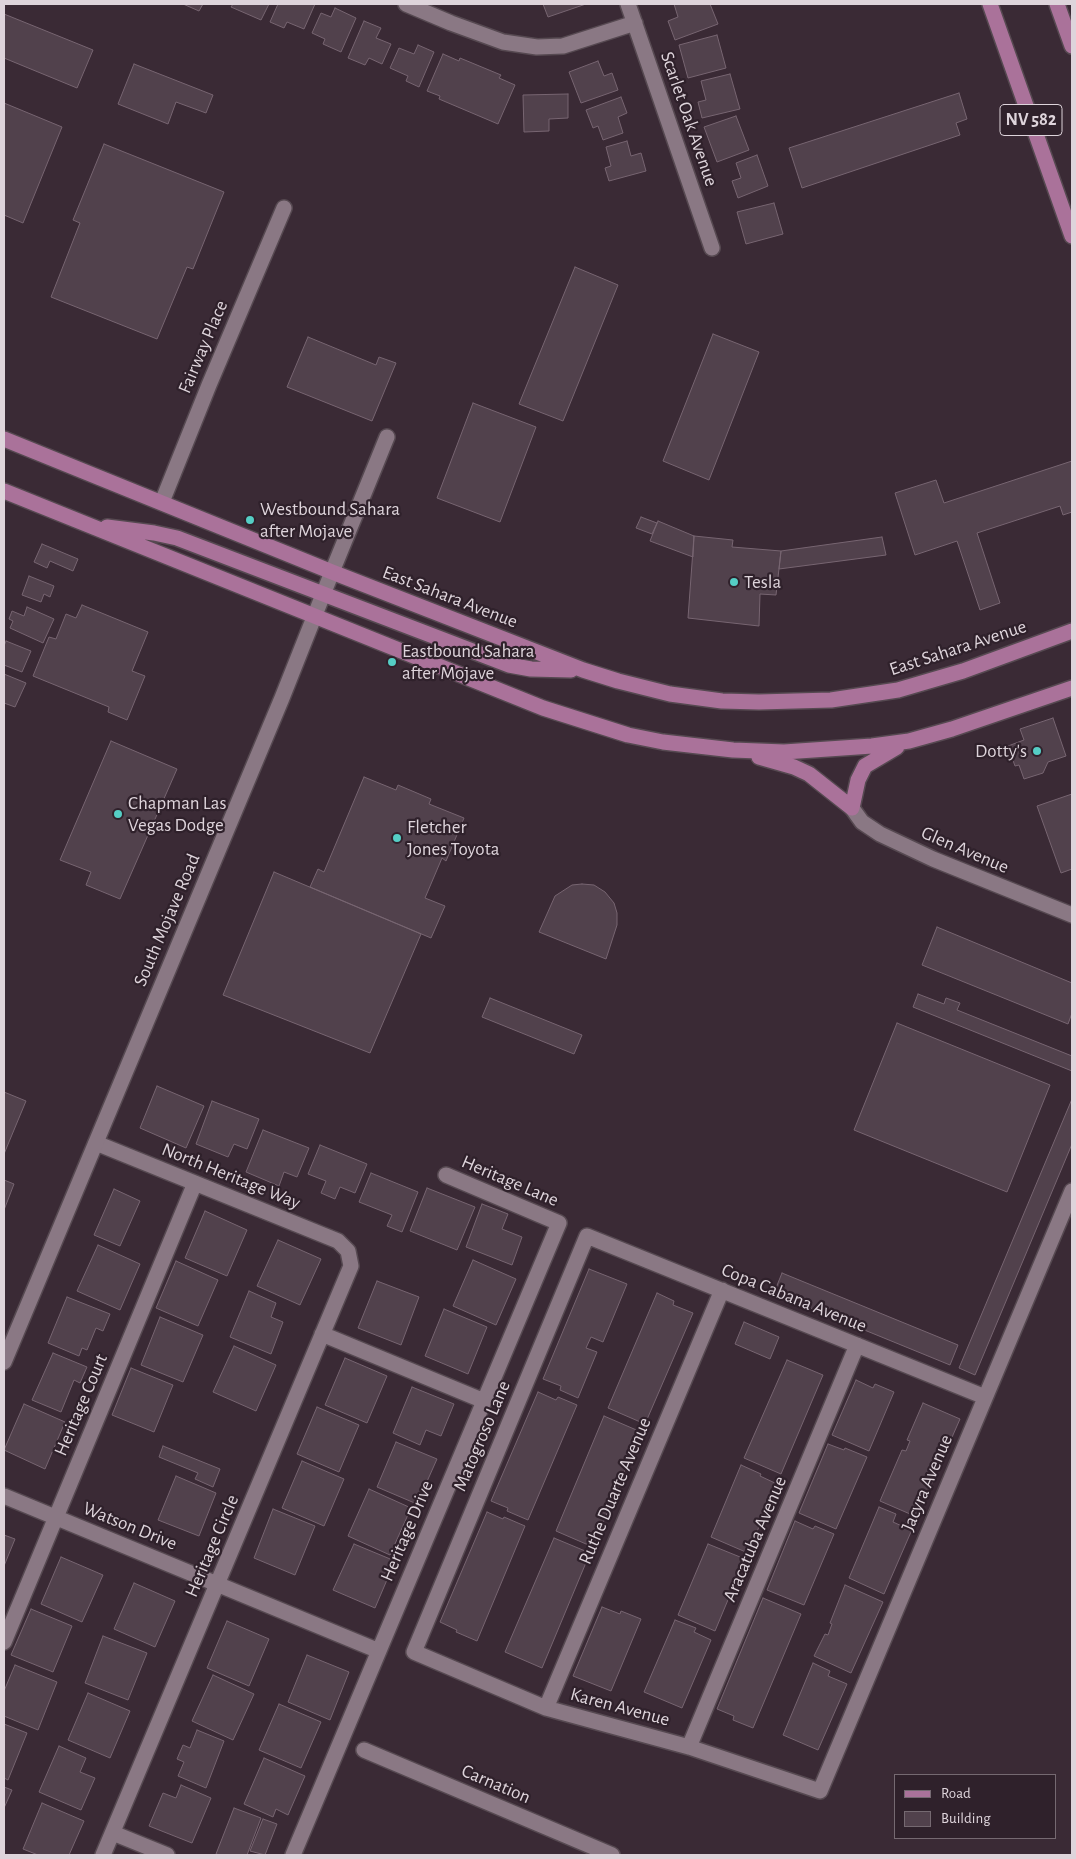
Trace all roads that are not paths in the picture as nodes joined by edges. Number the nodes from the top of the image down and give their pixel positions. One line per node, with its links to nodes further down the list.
1 (406, 4): 5 (street)
2 (628, 4): 5 (street, Scarlet Oak Avenue)
3 (990, 4): 8 (main road, NV 582)
4 (1057, 4): 6 (main road)
5 (635, 23): 9 (street, Scarlet Oak Avenue)
6 (1072, 46)
7 (284, 208): 13 (street, Fairway Place)
8 (1072, 236)
9 (712, 248)
10 (387, 437): 15 (street, South Mojave Road)
11 (4, 439): 13 (main road, East Sahara Avenue)
12 (4, 491): 14 (main road)
13 (162, 502): 15 (main road, East Sahara Avenue)
14 (85, 524): 16 (main road); 17 (main road)
15 (332, 572): 16 (street, South Mojave Road); 19 (main road, East Sahara Avenue)
16 (324, 593): 17 (street, South Mojave Road); 19 (main road)
17 (315, 617): 22 (main road); 25 (street, South Mojave Road)
18 (1072, 631): 19 (main road, East Sahara Avenue)
19 (583, 670)
20 (1072, 688): 21 (main road)
21 (908, 741): 22 (main road); 23 (main road)
22 (733, 750): 23 (main road)
23 (852, 808): 24 (street, Glen Avenue)
24 (1072, 915)
25 (96, 1143): 27 (street, North Heritage Way); 35 (street, South Mojave Road)
26 (446, 1175): 29 (street, Heritage Lane)
27 (195, 1183): 31 (street, North Heritage Way); 39 (street, Heritage Court)
28 (1072, 1191): 36 (street, Jacyra Avenue)
29 (559, 1223): 37 (street, Heritage Drive)
30 (587, 1236): 32 (street, Copa Cabana Avenue); 43 (street, Matogroso Lane)
31 (348, 1251): 33 (street, Heritage Circle)
32 (722, 1290): 34 (street, Copa Cabana Avenue); 44 (street, Ruthe Duarte Avenue)
33 (322, 1334): 37 (street); 40 (street, Heritage Circle)
34 (858, 1345): 36 (street, Copa Cabana Avenue); 45 (street, Aracatuba Avenue)
35 (4, 1362)
36 (985, 1397): 47 (street, Jacyra Avenue)
37 (484, 1401): 42 (street, Heritage Drive)
38 (4, 1496): 39 (street, Watson Drive)
39 (56, 1518): 40 (street, Watson Drive); 41 (street, Heritage Court)
40 (218, 1584): 42 (street, Watson Drive); 48 (street, Heritage Circle)
41 (4, 1642)
42 (379, 1651): 51 (street, Heritage Drive)
43 (414, 1652): 44 (street, Karen Avenue)
44 (546, 1708): 45 (street, Karen Avenue)
45 (689, 1747): 47 (street, Karen Avenue)
46 (364, 1750): 52 (street, Carnation)
47 (820, 1791)
48 (113, 1832): 49 (street, Heritage Circle); 50 (street)
49 (103, 1855)
50 (167, 1855)
51 (293, 1855)
52 (612, 1855)

